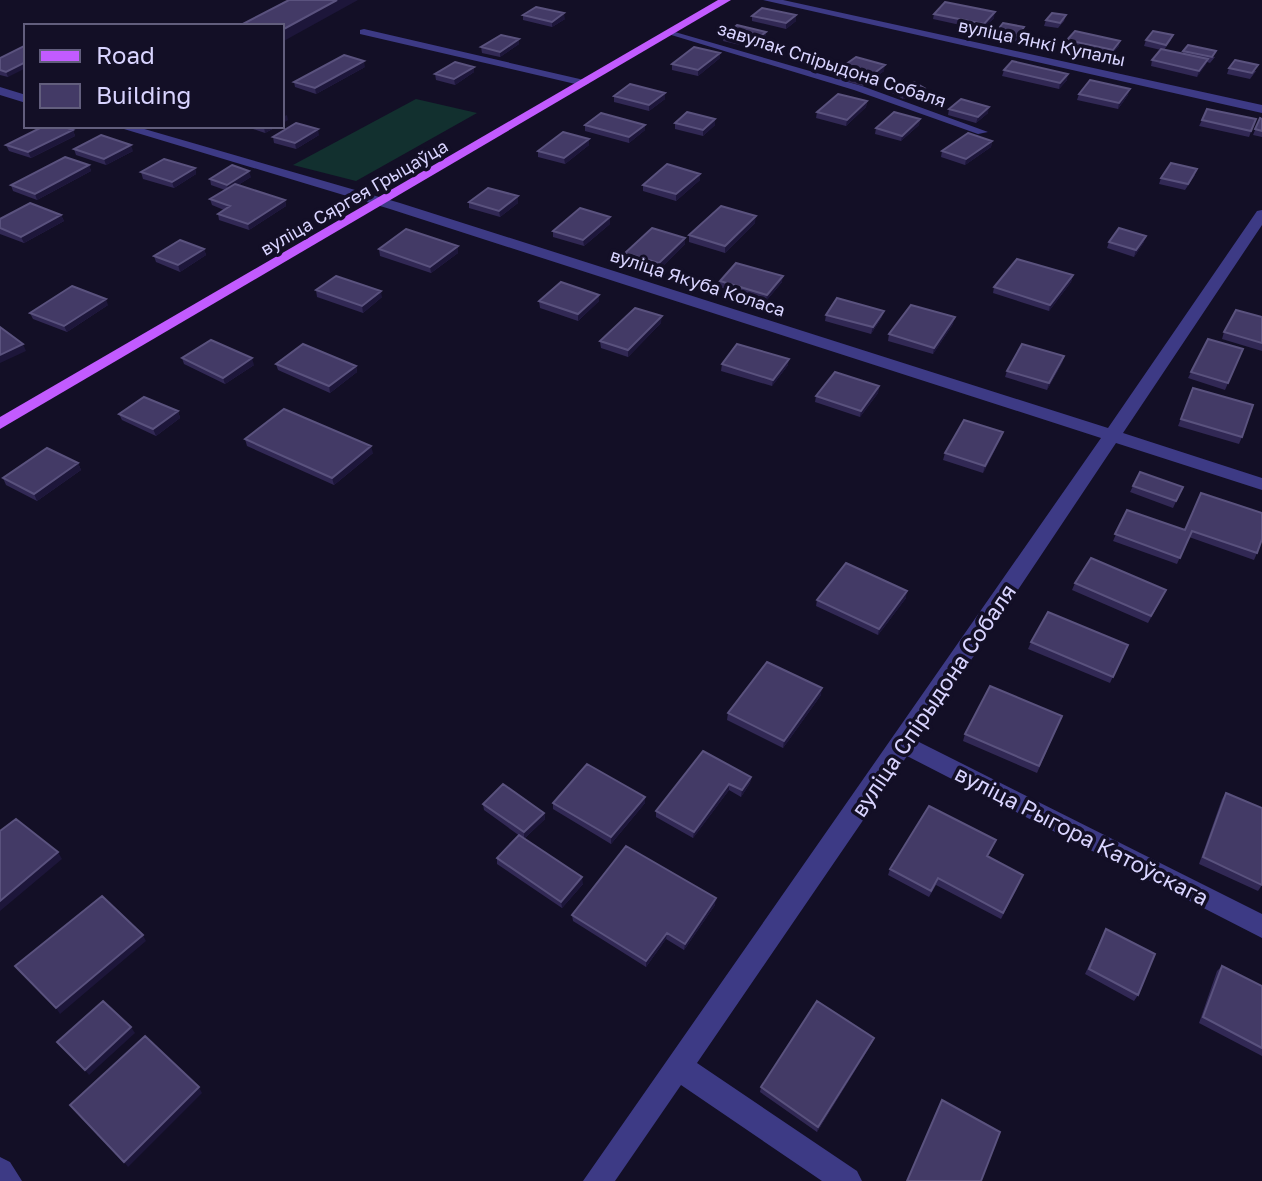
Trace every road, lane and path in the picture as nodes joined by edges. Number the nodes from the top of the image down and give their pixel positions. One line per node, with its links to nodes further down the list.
1 (726, 0): 4 (main road, вуліца Сяргея Грыцаўца)
2 (768, 0): 8 (street, вуліца Янкі Купалы)
3 (364, 32): 5 (lane)
4 (672, 32): 5 (main road, вуліца Сяргея Грыцаўца); 10 (lane, завулак Спірыдона Собаля)
5 (584, 83): 11 (main road, вуліца Сяргея Грыцаўца)
6 (0, 91): 7 (street)
7 (24, 98)
8 (1262, 109)
9 (127, 128): 11 (street, вуліца Якуба Коласа)
10 (982, 132)
11 (382, 202): 13 (main road, вуліца Сяргея Грыцаўца); 14 (street, вуліца Якуба Коласа)
12 (1262, 214): 14 (street, вуліца Спірыдона Собаля)
13 (0, 424)
14 (1114, 435): 15 (street, вуліца Якуба Коласа); 16 (street, вуліца Спірыдона Собаля)
15 (1262, 484)
16 (903, 744): 17 (street, вуліца Рыгора Катоўскага); 18 (street, вуліца Спірыдона Собаля)
17 (1262, 927)
18 (679, 1067): 21 (street, вуліца Спірыдона Собаля); 22 (street)
19 (0, 1172): 20 (street)
20 (7, 1181)
21 (598, 1181)
22 (847, 1181)

